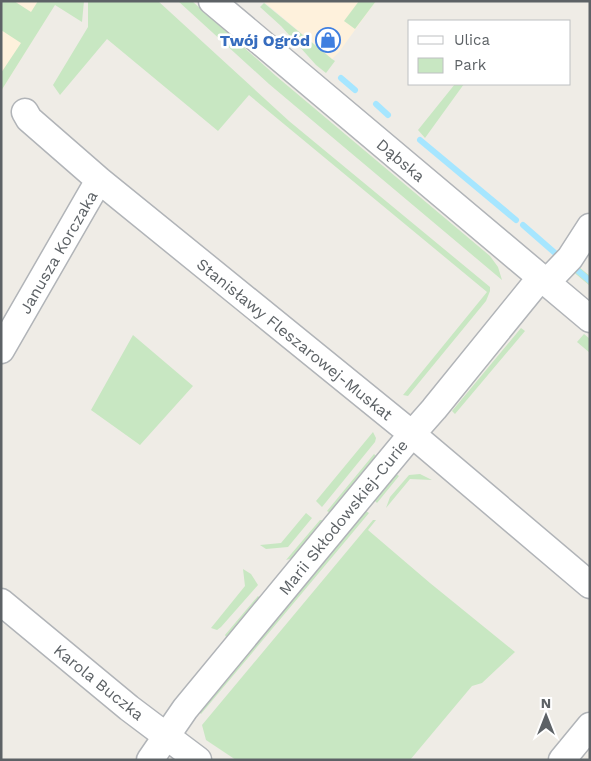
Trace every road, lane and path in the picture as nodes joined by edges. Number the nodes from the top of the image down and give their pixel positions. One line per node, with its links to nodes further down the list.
1 (212, 1): 5 (street, Dąbska)
2 (25, 112): 3 (street, Stanisławy Fleszarowej-Muskat)
3 (99, 180): 7 (street, Janusza Korczaka); 8 (street, Stanisławy Fleszarowej-Muskat)
4 (590, 227): 5 (street, Marii Skłodowskiej-Curie)
5 (544, 280): 6 (street, Dąbska); 8 (street, Marii Skłodowskiej-Curie)
6 (590, 319)
7 (1, 350)
8 (412, 434): 9 (street, Stanisławy Fleszarowej-Muskat); 12 (street, Marii Skłodowskiej-Curie)
9 (590, 585)
10 (1, 602): 12 (street, Karola Buczka)
11 (590, 726): 15 (street)
12 (166, 736): 13 (street, Marii Skłodowskiej-Curie); 14 (street, Karola Buczka)
13 (150, 760)
14 (198, 760)
15 (562, 760)

